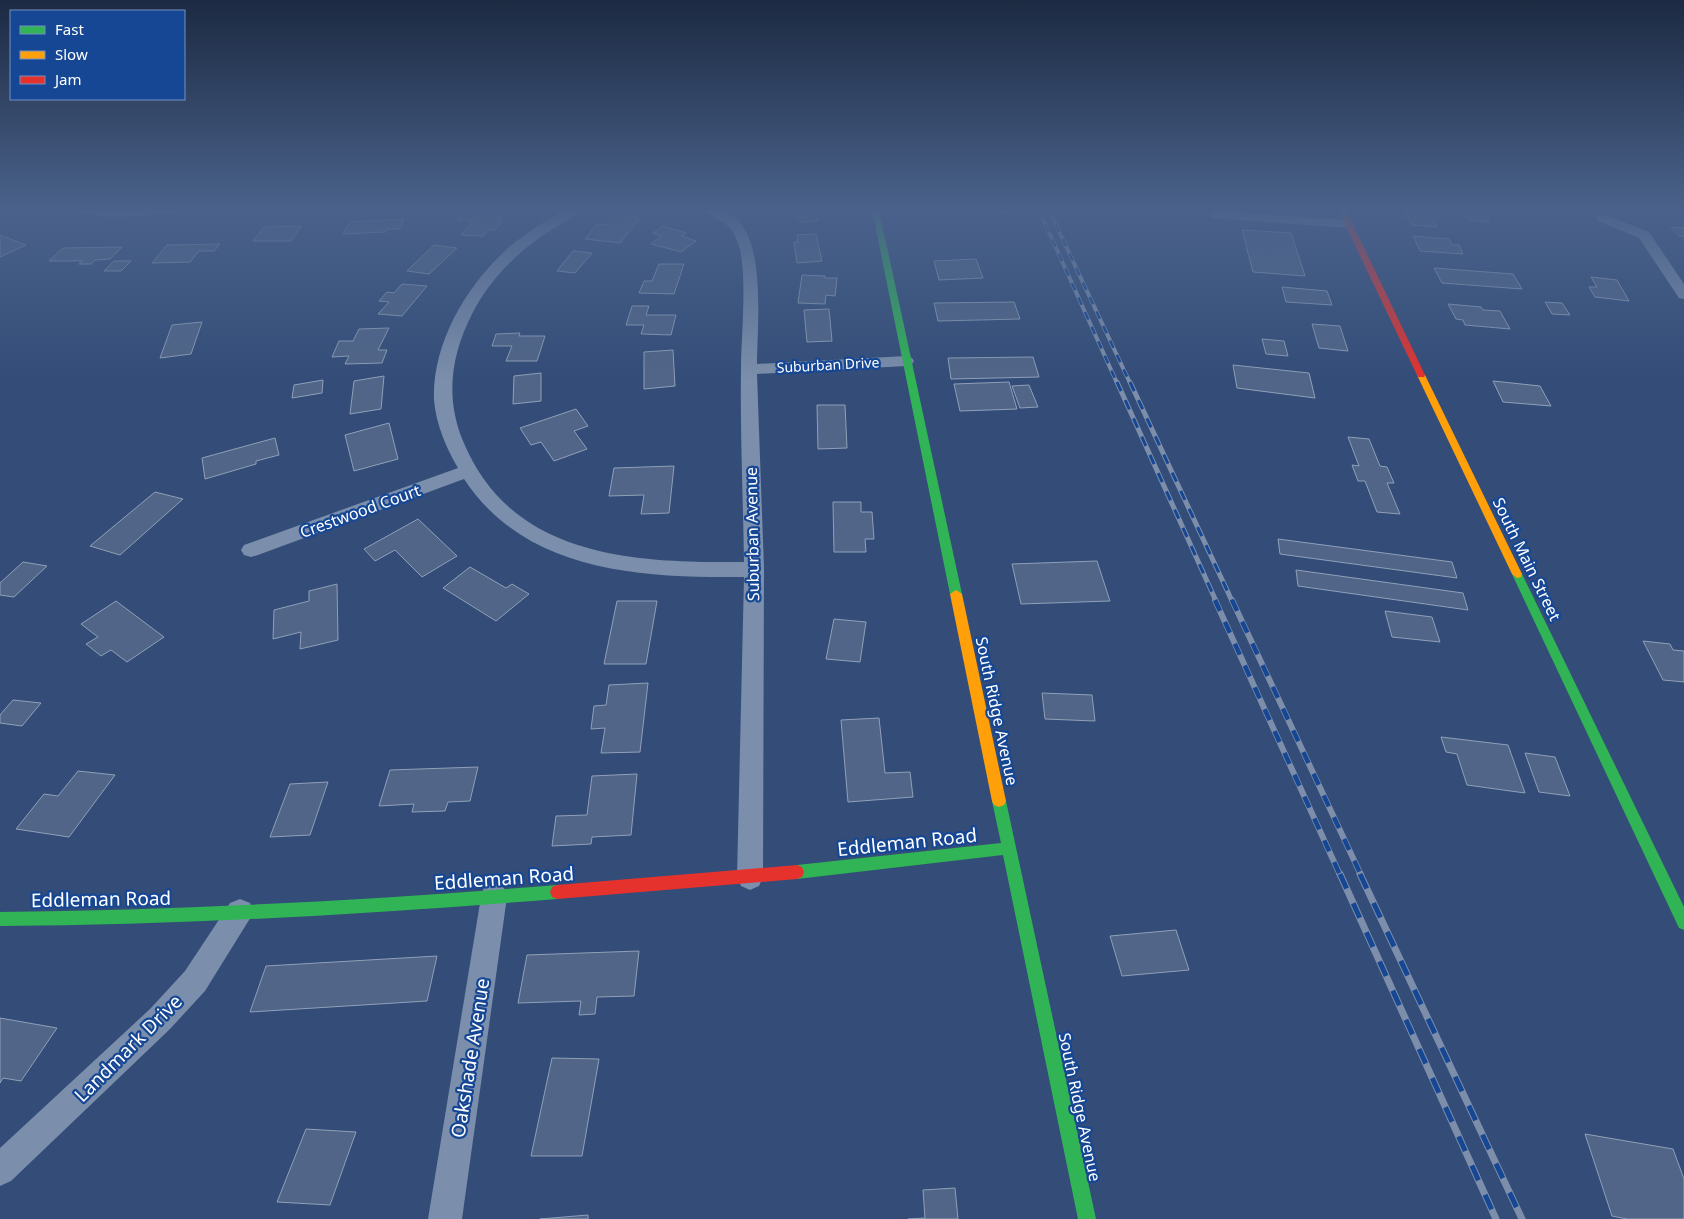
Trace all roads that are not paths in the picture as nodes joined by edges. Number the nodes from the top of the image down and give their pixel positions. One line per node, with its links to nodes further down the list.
1 (498, 267): 9 (street)
2 (750, 267): 8 (street, Suburban Avenue)
3 (887, 267): 7 (street, South Ridge Avenue)
4 (1369, 267): 17 (street, South Main Street)
5 (1665, 267): 6 (street)
6 (1684, 295)
7 (906, 361): 8 (street, Suburban Drive); 12 (street, South Ridge Avenue)
8 (750, 369): 11 (street, Suburban Avenue)
9 (469, 471): 10 (street, Crestwood Court); 11 (street)
10 (251, 550)
11 (754, 569): 13 (street, Suburban Avenue)
12 (1009, 848): 13 (street, Eddleman Road); 20 (street, South Ridge Avenue)
13 (750, 877): 14 (street, Eddleman Road)
14 (494, 897): 15 (street, Eddleman Road); 19 (street, Oakshade Avenue)
15 (240, 912): 16 (street, Eddleman Road); 18 (street, Landmark Drive)
16 (0, 919)
17 (1684, 923)
18 (0, 1170)
19 (445, 1219)
20 (1087, 1219)

